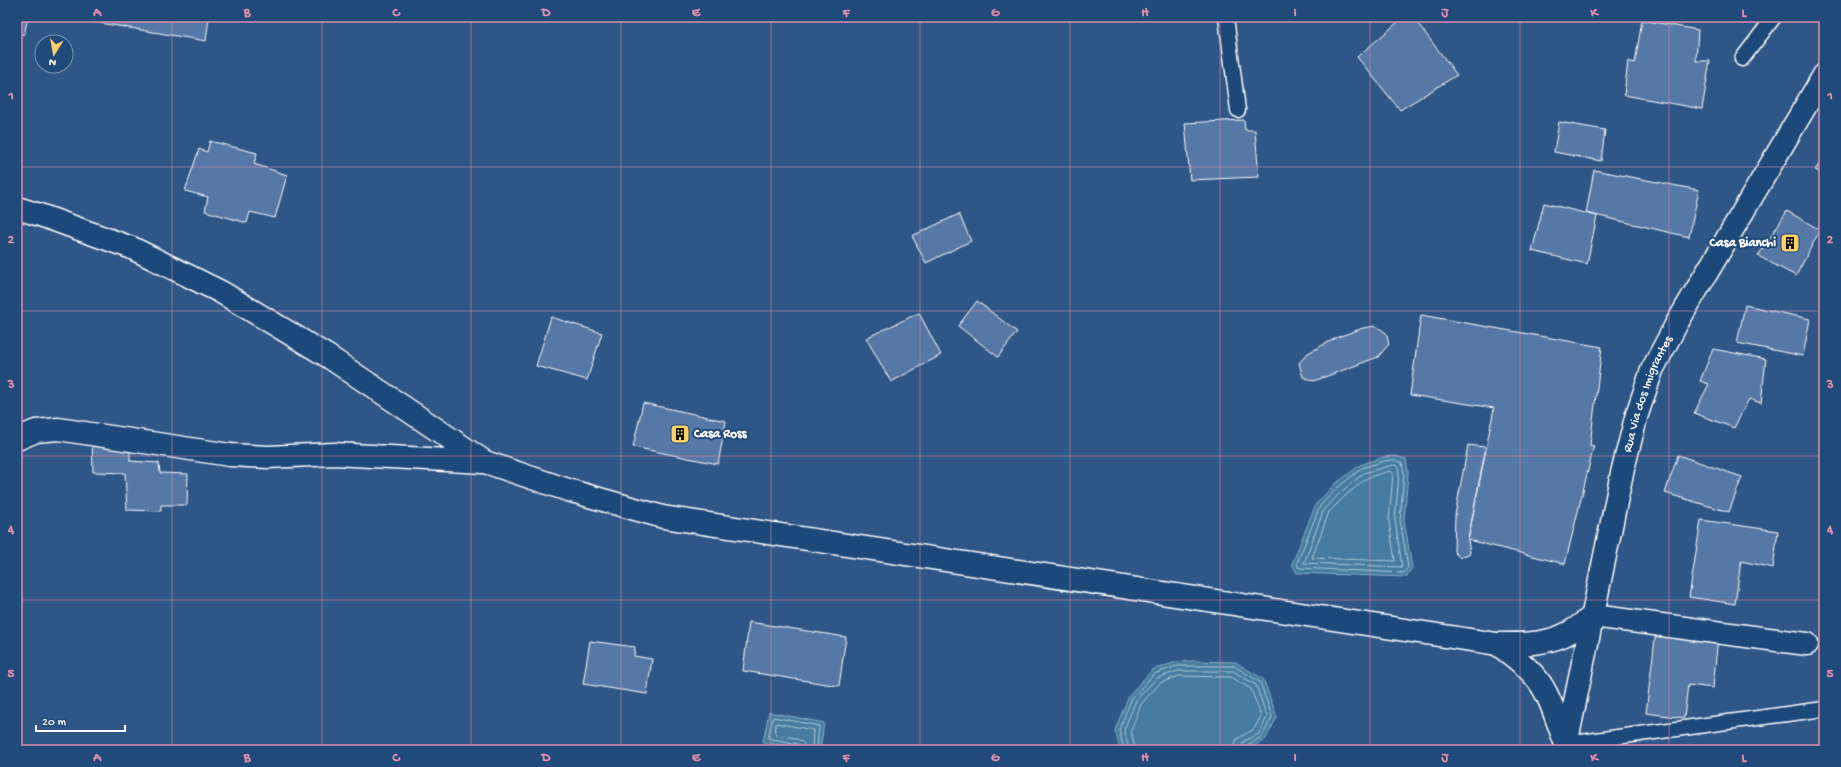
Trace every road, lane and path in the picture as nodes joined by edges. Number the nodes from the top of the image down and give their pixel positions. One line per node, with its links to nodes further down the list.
1 (1226, 17): 5 (lane)
2 (1774, 17): 3 (lane)
3 (1742, 59)
4 (1824, 75): 9 (street, Rua Via dos Imigrantes)
5 (1238, 110)
6 (17, 208): 8 (street)
7 (17, 439): 8 (street)
8 (485, 462): 10 (street)
9 (1593, 616): 10 (street); 11 (street); 13 (street, Rua Via dos Imigrantes)
10 (1497, 644): 13 (street)
11 (1807, 644)
12 (1824, 710): 13 (lane)
13 (1565, 747)

